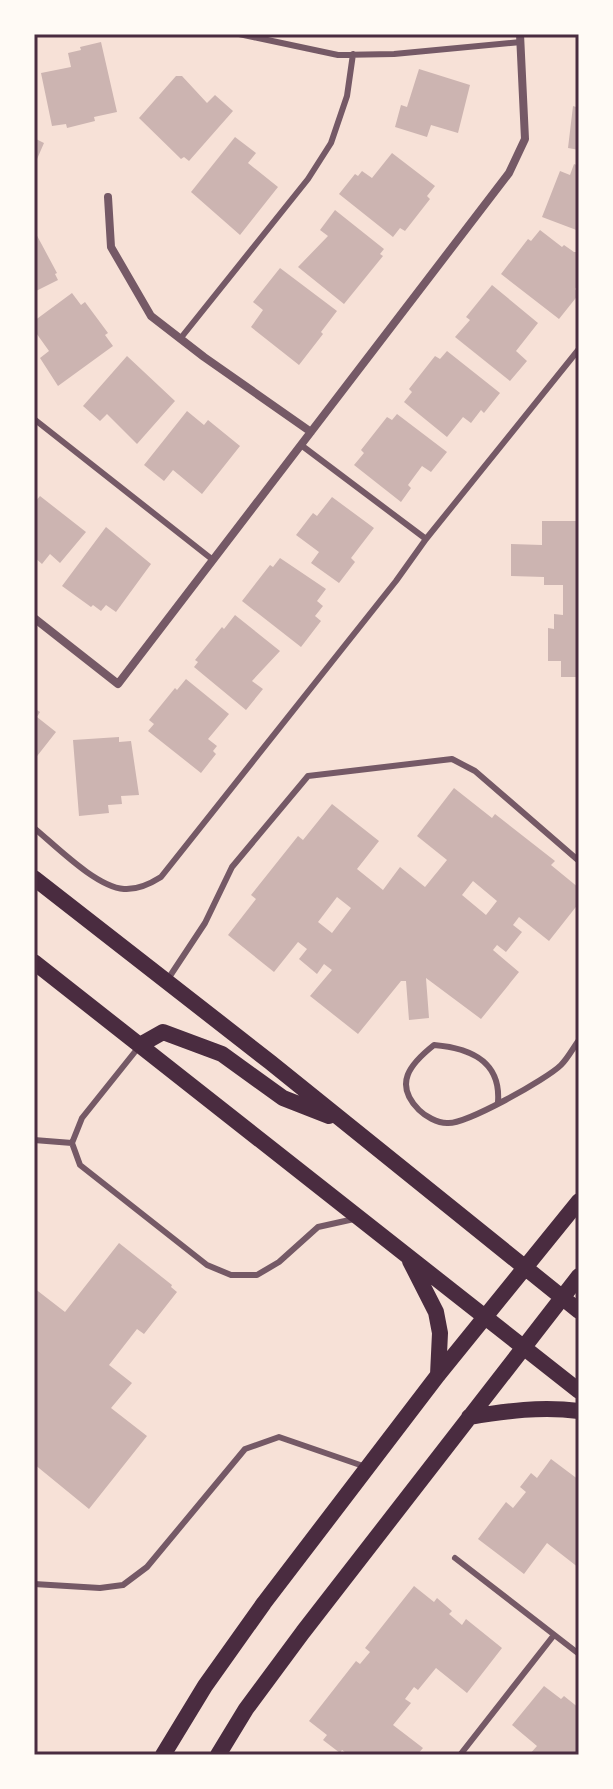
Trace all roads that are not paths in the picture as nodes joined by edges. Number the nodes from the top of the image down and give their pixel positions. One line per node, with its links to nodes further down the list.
1 (239, 34): 3 (lane)
2 (520, 38): 3 (lane); 8 (street)
3 (353, 54): 5 (lane)
4 (108, 197): 5 (street)
5 (180, 339): 8 (street)
6 (579, 349): 10 (lane)
7 (34, 419): 11 (lane)
8 (311, 432): 9 (street)
9 (301, 445): 10 (lane); 11 (street)
10 (426, 539): 13 (lane)
11 (213, 560): 12 (street)
12 (34, 618)
13 (34, 828)
14 (579, 861): 17 (lane)
15 (34, 878): 17 (main road)
16 (34, 962): 19 (main road)
17 (166, 982): 21 (main road)
18 (579, 1040): 20 (lane)
19 (140, 1045): 21 (main road); 23 (lane); 25 (main road)
20 (498, 1102): 20 (lane)
21 (346, 1123): 27 (main road)
22 (34, 1140): 23 (lane)
23 (72, 1143): 25 (lane)
24 (579, 1201): 27 (main road)
25 (358, 1218): 26 (main road)
26 (407, 1256): 31 (main road); 33 (main road)
27 (526, 1269): 29 (main road); 31 (main road)
28 (579, 1276): 29 (main road)
29 (562, 1297): 30 (main road); 32 (main road)
30 (579, 1311)
31 (486, 1317): 32 (main road); 33 (main road)
32 (523, 1347): 34 (main road); 36 (main road)
33 (438, 1375): 37 (main road)
34 (579, 1391)
35 (579, 1411): 36 (main road)
36 (469, 1417): 43 (main road)
37 (366, 1467): 39 (lane); 42 (main road)
38 (455, 1558): 40 (lane)
39 (34, 1584)
40 (554, 1635): 41 (lane); 44 (lane)
41 (579, 1654)
42 (163, 1755)
43 (218, 1755)
44 (460, 1755)

